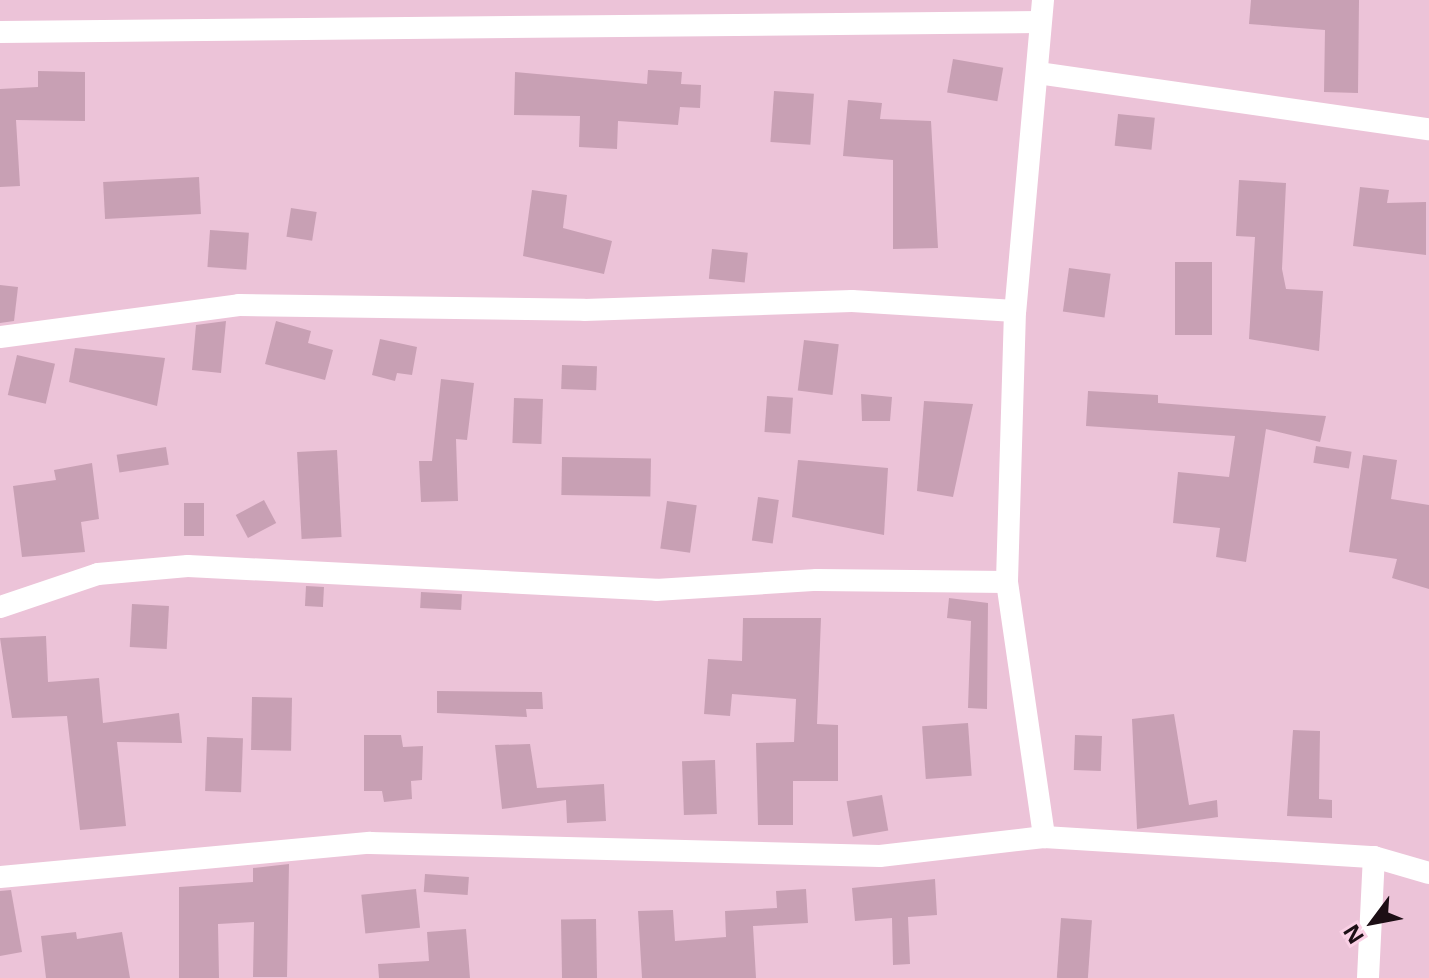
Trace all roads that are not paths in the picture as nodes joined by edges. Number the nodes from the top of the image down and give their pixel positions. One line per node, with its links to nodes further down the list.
1 (1042, 11): 2 (street); 3 (street)
2 (0, 32)
3 (1038, 73): 4 (street); 5 (street)
4 (1429, 129)
5 (1015, 311): 6 (street); 7 (street)
6 (0, 337)
7 (1007, 582): 8 (street); 9 (street)
8 (0, 607)
9 (1044, 837): 10 (street); 12 (street)
10 (1374, 857): 11 (street); 13 (street)
11 (1429, 873)
12 (0, 877)
13 (1368, 978)

